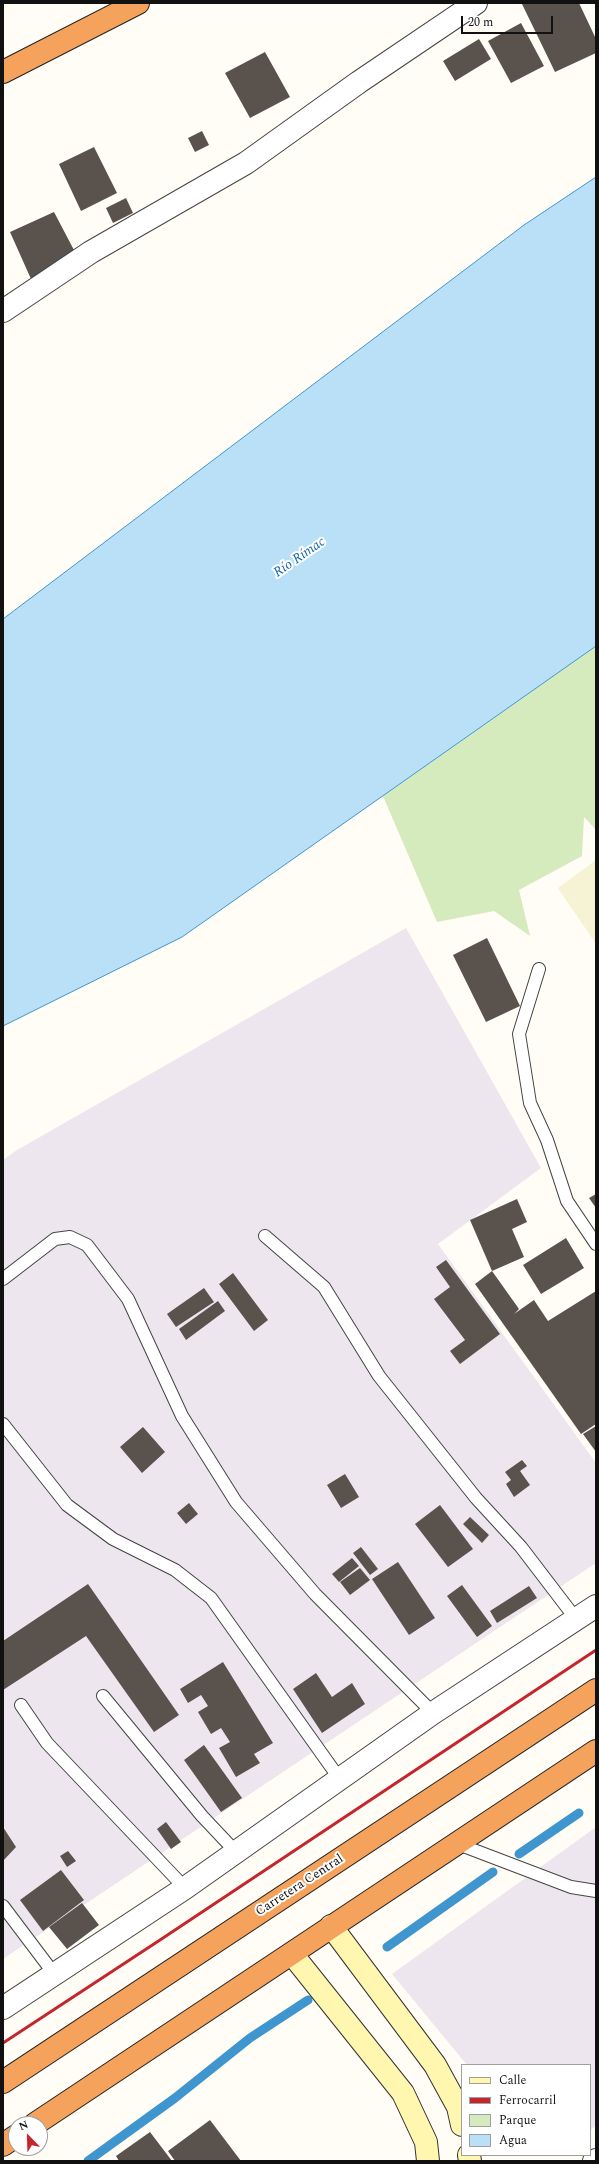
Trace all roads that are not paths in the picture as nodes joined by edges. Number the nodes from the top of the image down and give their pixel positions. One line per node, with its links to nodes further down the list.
1 (138, 3): 3 (highway)
2 (476, 3): 4 (street)
3 (3, 72)
4 (3, 311)
5 (539, 969): 7 (lane)
6 (265, 1236): 11 (lane)
7 (596, 1244)
8 (3, 1279): 15 (lane)
9 (3, 1424): 17 (lane)
10 (596, 1606): 11 (street)
11 (576, 1619): 15 (street)
12 (596, 1690): 27 (highway, Carretera Central)
13 (103, 1696): 19 (lane)
14 (21, 1705): 20 (lane)
15 (433, 1713): 17 (street)
16 (596, 1751): 18 (highway)
17 (340, 1778): 19 (street)
18 (458, 1844): 21 (lane); 23 (highway)
19 (235, 1851): 20 (street)
20 (185, 1888): 25 (street)
21 (596, 1891)
22 (3, 1906): 25 (lane)
23 (331, 1926): 24 (highway); 29 (street)
24 (292, 1954): 28 (highway); 30 (street)
25 (55, 1975): 26 (street)
26 (3, 2008)
27 (3, 2082)
28 (47, 2116)
29 (461, 2121)
30 (428, 2161)

